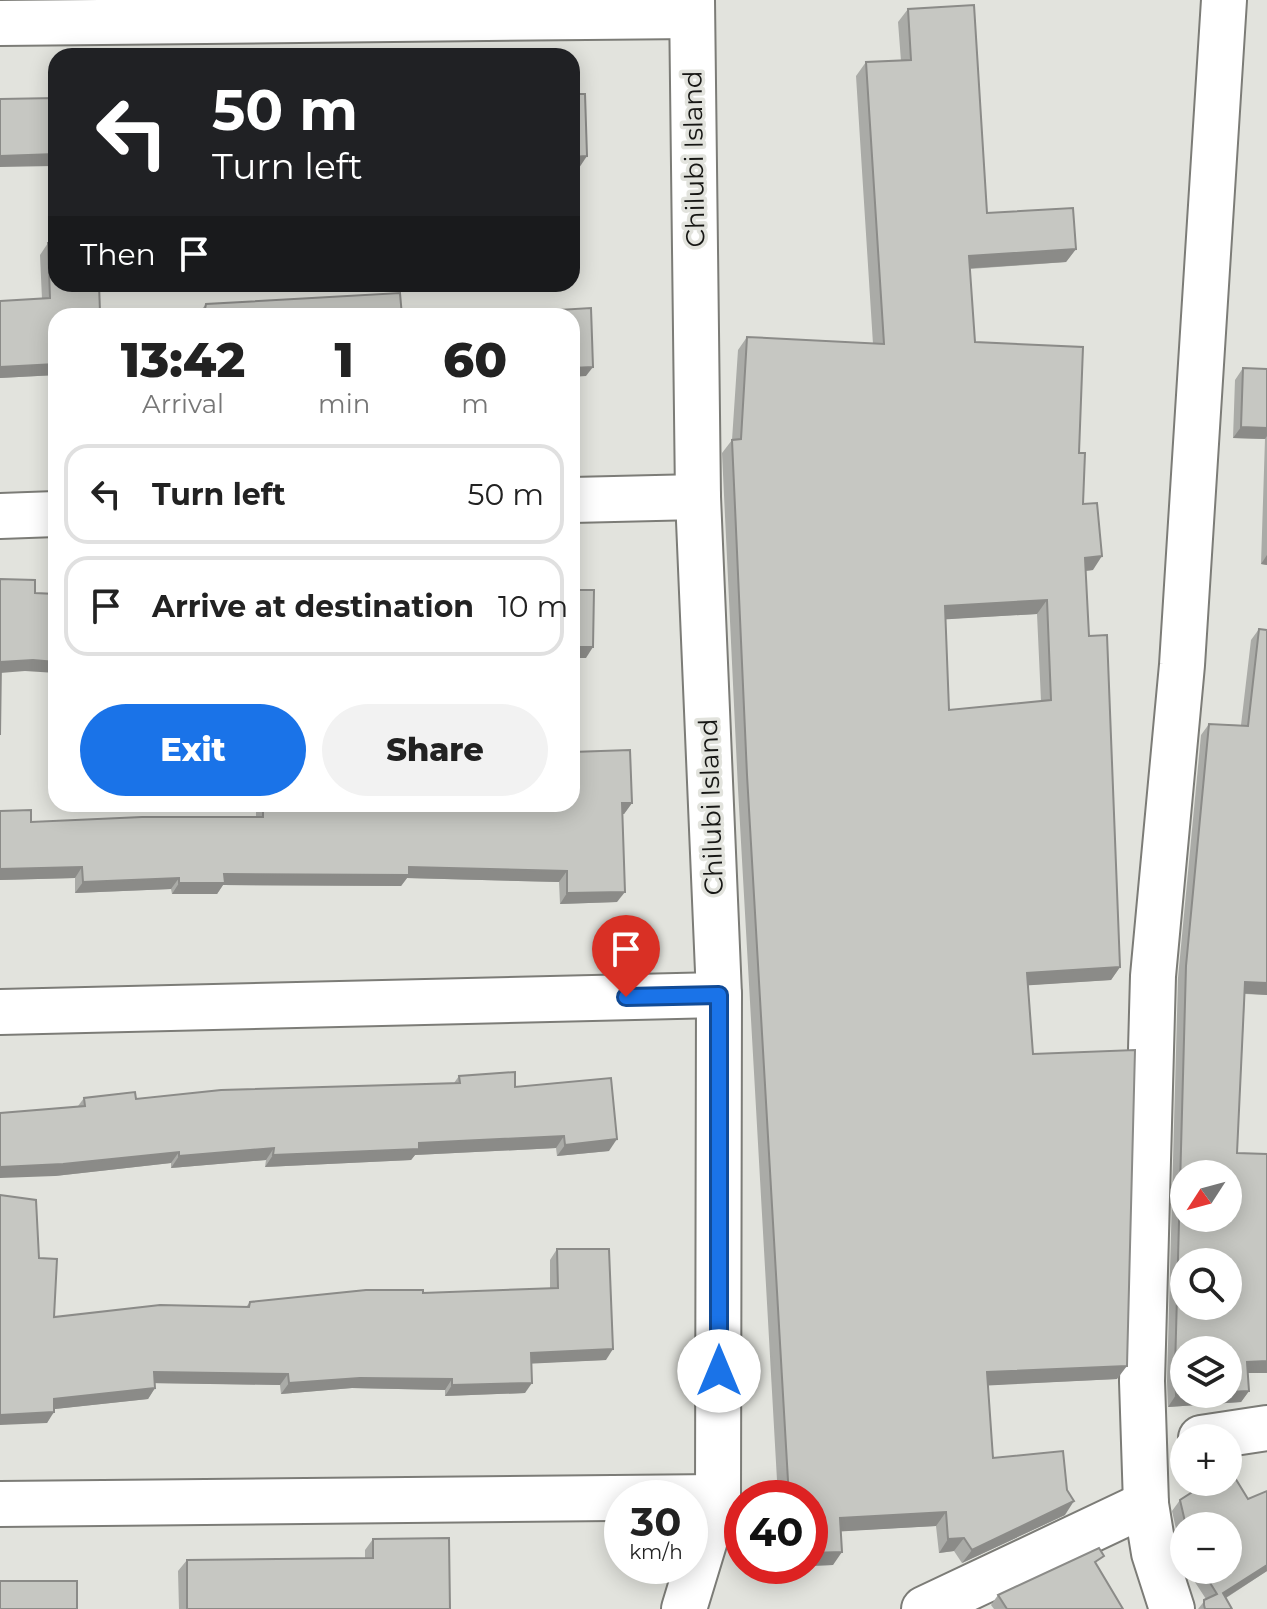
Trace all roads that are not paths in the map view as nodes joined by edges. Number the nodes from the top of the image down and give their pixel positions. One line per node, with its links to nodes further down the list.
1 (1224, 0): 13 (street)
2 (692, 8): 3 (street); 5 (street, Chilubi Island)
3 (74, 11): 4 (street)
4 (0, 23)
5 (698, 497): 6 (street); 9 (street, Chilubi Island)
6 (580, 500)
7 (48, 514): 8 (street)
8 (0, 516)
9 (719, 995): 10 (street); 14 (street, Chilubi Island)
10 (0, 1012)
11 (1267, 1428): 12 (street)
12 (1242, 1432)
13 (1165, 1443): 16 (street)
14 (718, 1497): 15 (street); 17 (street, Chilubi Island)
15 (0, 1504)
16 (1146, 1504): 18 (street); 19 (street)
17 (684, 1609)
18 (924, 1609)
19 (1172, 1609)

